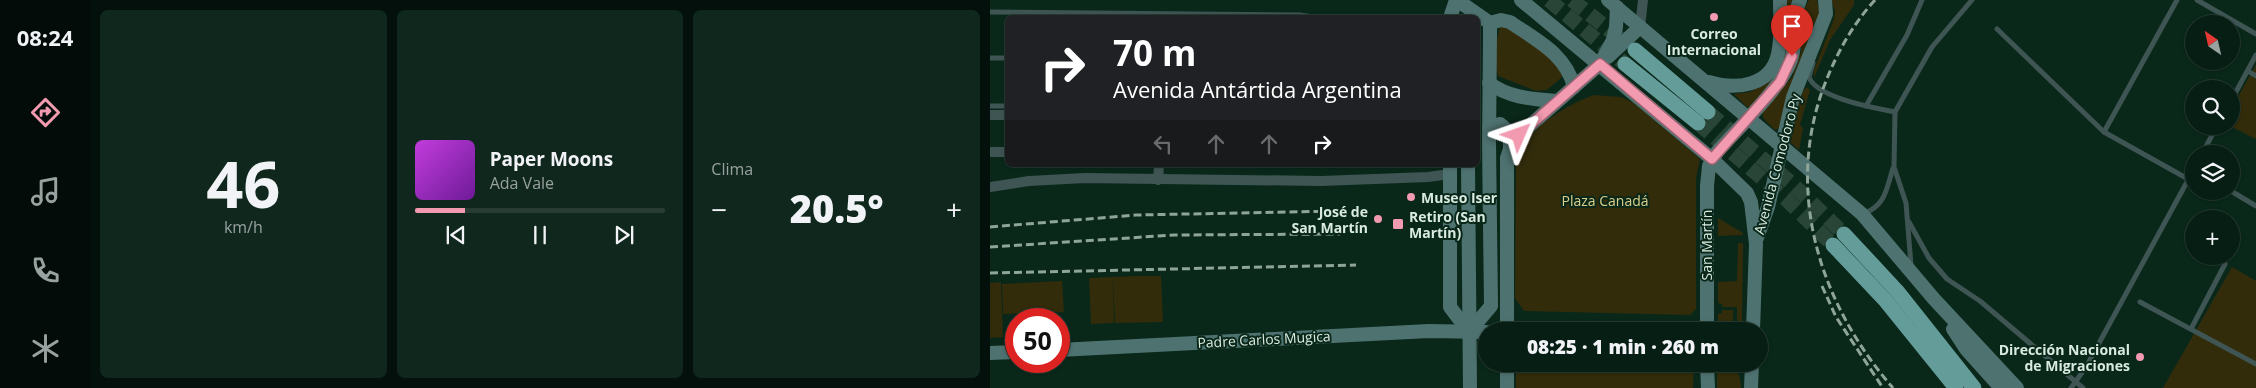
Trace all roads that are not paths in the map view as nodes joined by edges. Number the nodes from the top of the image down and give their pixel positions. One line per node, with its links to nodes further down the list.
1 (1456, 0): 14 (main road); 15 (main road); 16 (main road)
2 (1521, 0): 27 (main road)
3 (1643, 0): 19 (street)
4 (1780, 0): 31 (main road)
5 (1800, 0): 42 (main road, Avenida Comodoro Py)
6 (1825, 0): 22 (main road, Avenida Comodoro Py)
7 (1922, 0): 38 (lane)
8 (1972, 0): 39 (lane)
9 (2177, 0): 44 (lane)
10 (2197, 0): 21 (lane)
11 (1612, 4): 19 (main road); 27 (main road)
12 (990, 12): 13 (lane)
13 (1304, 15)
14 (1451, 15)
15 (1464, 15)
16 (1478, 15)
17 (1480, 16): 18 (main road)
18 (1490, 23): 32 (main road); 34 (main road)
19 (1640, 27): 27 (main road); 31 (main road)
20 (1997, 29): 44 (lane)
21 (2256, 34)
22 (1819, 36): 38 (lane); 45 (main road, Avenida Comodoro Py)
23 (1635, 50): 28 (highway)
24 (2256, 55): 29 (lane)
25 (990, 58): 26 (lane)
26 (1005, 58)
27 (1600, 64): 34 (main road); 49 (main road)
28 (1625, 64)
29 (2248, 71): 30 (lane); 33 (lane)
30 (2256, 76)
31 (1705, 81): 42 (main road)
32 (1489, 83): 35 (main road); 43 (main road)
33 (2240, 85)
34 (1574, 87): 35 (main road)
35 (1556, 101): 46 (main road)
36 (990, 106): 37 (lane)
37 (1005, 106)
38 (1866, 106): 39 (lane)
39 (1895, 112): 52 (lane)
40 (990, 115): 41 (street)
41 (1005, 115)
42 (1747, 117): 45 (main road); 49 (main road, Avenida Comodoro Py)
43 (1489, 127): 46 (main road); 73 (main road)
44 (2104, 132): 54 (lane)
45 (1782, 146): 60 (main road); 63 (main road, Avenida Comodoro Py)
46 (1510, 149): 69 (main road)
47 (990, 152): 48 (street)
48 (1005, 152)
49 (1712, 159): 63 (main road); 70 (main road, San Martín)
50 (1159, 167): 55 (street)
51 (1468, 167): 73 (main road)
52 (1894, 167): 60 (lane); 61 (lane)
53 (1450, 170): 55 (street); 73 (main road)
54 (2185, 177)
55 (1158, 180): 57 (street)
56 (2185, 185): 82 (lane)
57 (990, 187)
58 (2240, 196): 59 (lane)
59 (2256, 206)
60 (1862, 214): 66 (main road)
61 (1907, 219): 66 (lane); 82 (lane)
62 (1844, 234): 88 (highway)
63 (1756, 244): 71 (main road)
64 (1833, 245): 87 (highway)
65 (2224, 265): 72 (lane)
66 (1911, 270): 67 (main road)
67 (1934, 299): 89 (main road); 90 (main road)
68 (2140, 302): 72 (lane)
69 (1507, 322)
70 (1707, 322)
71 (1754, 322)
72 (2191, 329): 78 (lane)
73 (1469, 332): 74 (main road, Padre Carlos Mugica); 75 (main road, Padre Carlos Mugica); 83 (main road)
74 (1478, 332)
75 (1070, 349)
76 (1005, 353): 77 (main road)
77 (990, 354)
78 (2256, 364)
79 (1507, 372): 84 (main road)
80 (1707, 372): 85 (main road)
81 (1750, 372): 86 (main road)
82 (2076, 382): 91 (lane); 92 (lane)
83 (1470, 388)
84 (1507, 388)
85 (1708, 388)
86 (1751, 388)
87 (1956, 388)
88 (1974, 388)
89 (2001, 388)
90 (2017, 388)
91 (2071, 388)
92 (2083, 388)

